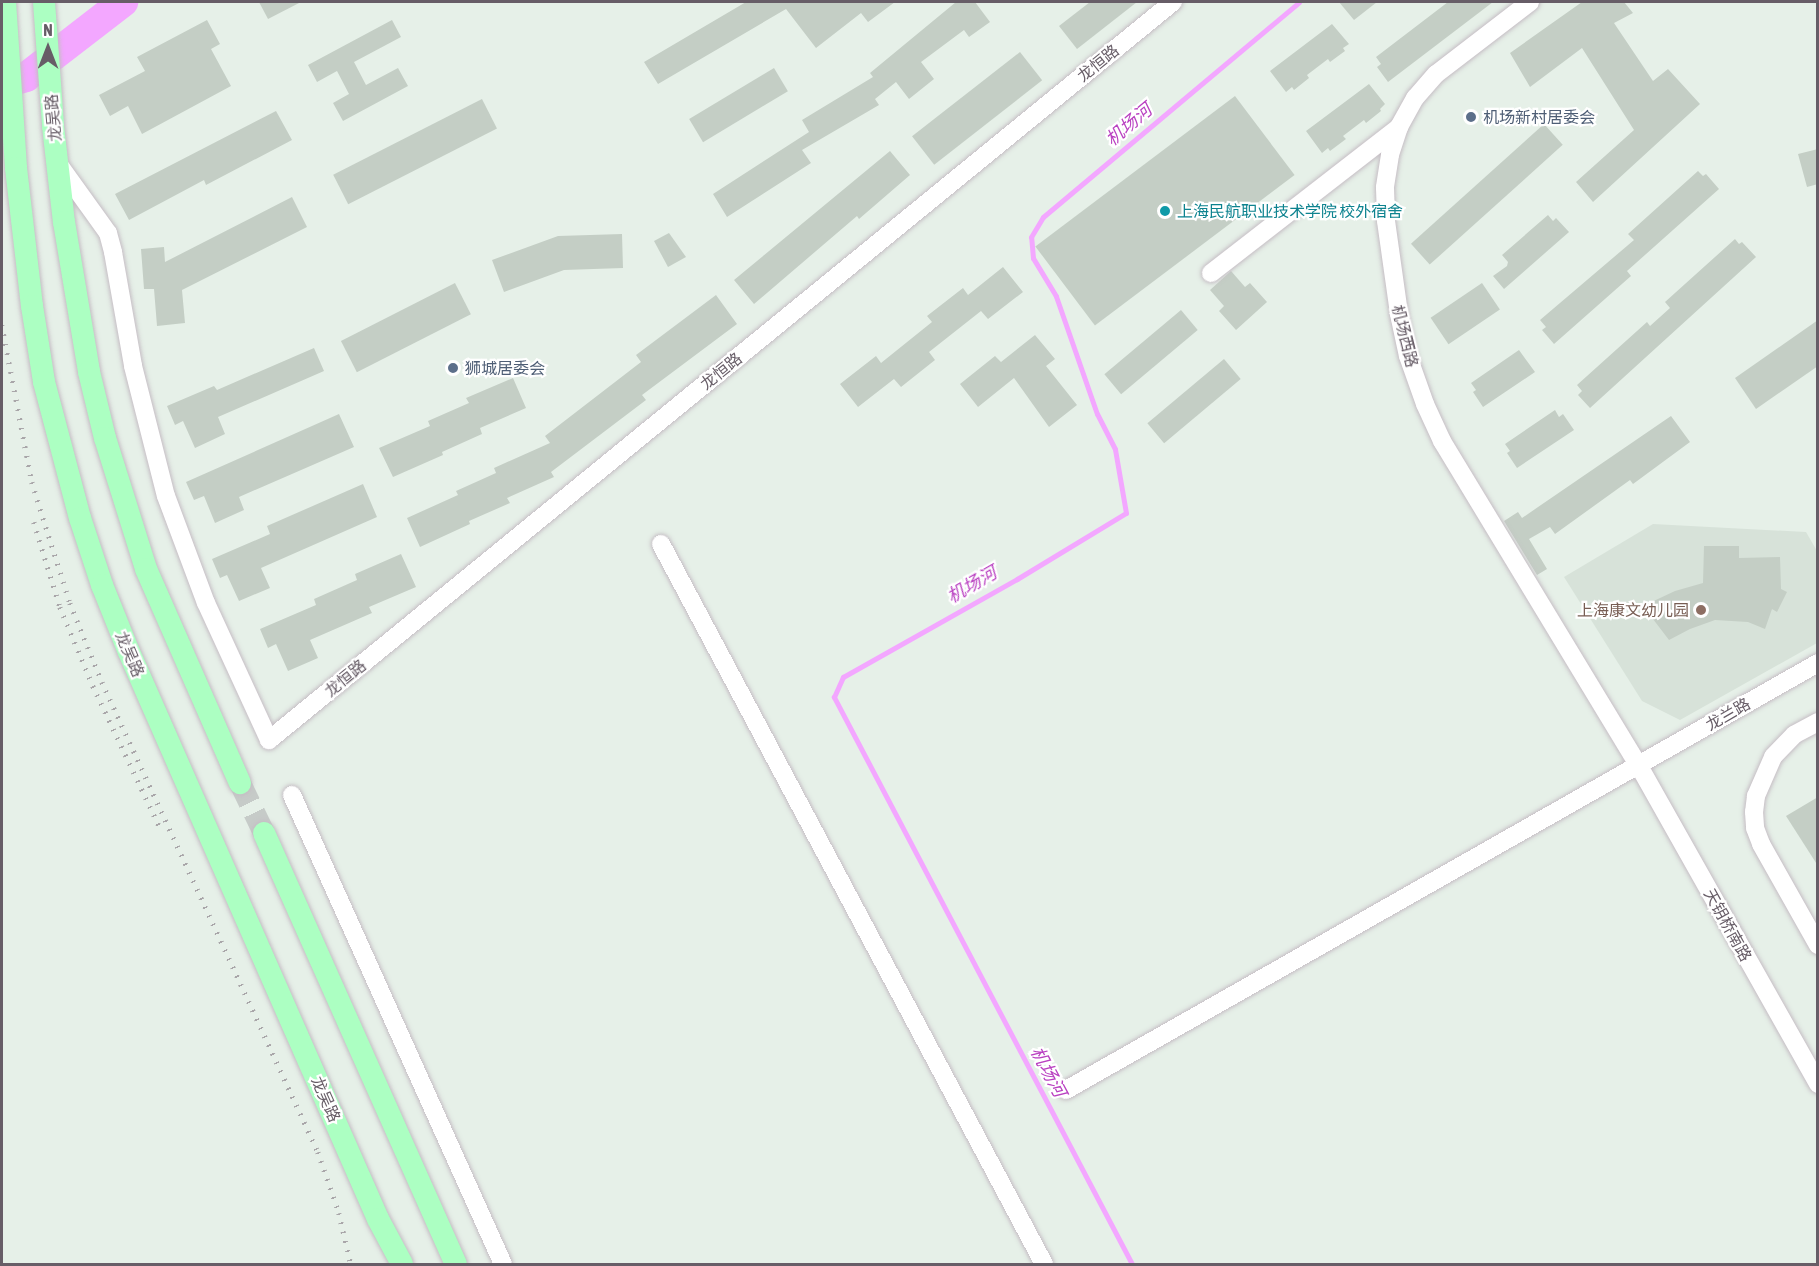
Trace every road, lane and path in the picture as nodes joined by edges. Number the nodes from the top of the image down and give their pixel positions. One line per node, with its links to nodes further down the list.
1 (5, 2): 19 (main road, 龙吴路)
2 (1173, 2): 11 (street, 龙恒路)
3 (1530, 2): 5 (street, 机场西路)
4 (45, 13): 6 (main road, 龙吴路)
5 (1399, 127): 7 (street); 12 (street, 机场西路)
6 (57, 162): 11 (street, 龙吴路); 13 (main road, 龙吴路)
7 (1210, 273)
8 (661, 544): 22 (street)
9 (1818, 663): 12 (street, 龙兰路)
10 (1818, 722): 16 (street)
11 (269, 740)
12 (1639, 766): 17 (street, 天钥桥南路); 18 (street, 龙兰路)
13 (240, 783)
14 (292, 795): 21 (street)
15 (264, 833): 20 (main road)
16 (1818, 945)
17 (1818, 1084)
18 (1066, 1090)
19 (402, 1264)
20 (456, 1264)
21 (503, 1264)
22 (1044, 1264)

